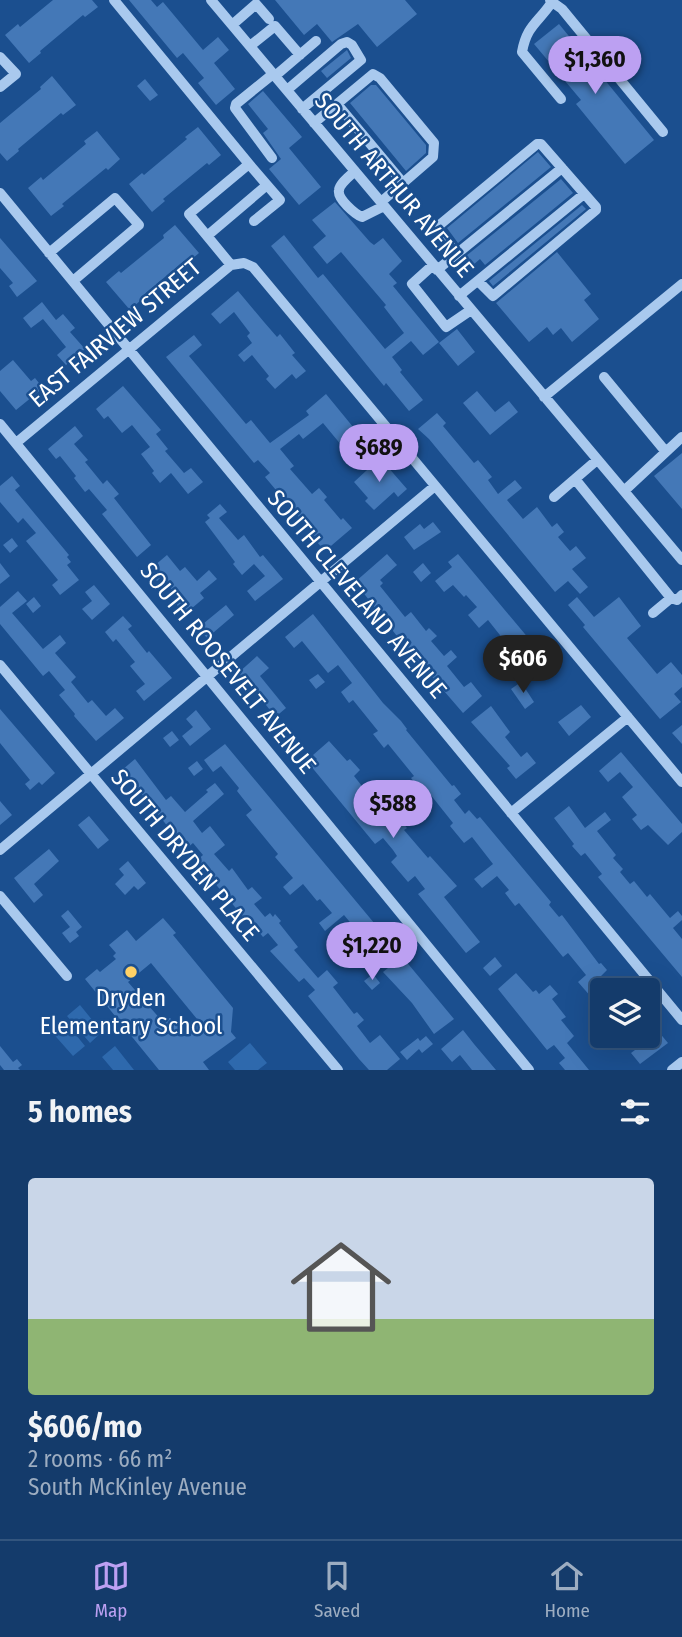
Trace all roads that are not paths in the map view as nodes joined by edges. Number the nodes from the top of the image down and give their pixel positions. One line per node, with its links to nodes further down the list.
1 (114, 0): 19 (street)
2 (211, 0): 5 (street, SOUTH ARTHUR AVENUE)
3 (551, 1): 13 (street); 17 (street)
4 (269, 19): 5 (street)
5 (232, 25): 7 (street, SOUTH ARTHUR AVENUE)
6 (316, 41): 8 (street)
7 (250, 46): 8 (street); 10 (street, SOUTH ARTHUR AVENUE)
8 (300, 55): 10 (street)
9 (0, 57): 11 (street)
10 (274, 75): 12 (street, SOUTH ARTHUR AVENUE); 18 (street)
11 (0, 87)
12 (287, 90): 15 (street, SOUTH ARTHUR AVENUE); 15 (street)
13 (561, 99)
14 (337, 104): 16 (street); 22 (street); 22 (street)
15 (302, 109): 16 (street, SOUTH ARTHUR AVENUE)
16 (314, 123): 21 (street, SOUTH ARTHUR AVENUE)
17 (663, 132)
18 (272, 158)
19 (249, 164): 23 (street); 28 (street)
20 (562, 168): 25 (street); 30 (street); 30 (street)
21 (355, 171): 26 (street, SOUTH ARTHUR AVENUE); 26 (street)
22 (403, 183): 26 (street)
23 (267, 186): 27 (street); 28 (street)
24 (0, 193): 29 (street, SOUTH CLEVELAND AVENUE)
25 (584, 194): 34 (street); 34 (street)
26 (383, 204): 32 (street, SOUTH ARTHUR AVENUE)
27 (254, 221)
28 (207, 236): 31 (street)
29 (50, 253): 33 (street, SOUTH CLEVELAND AVENUE); 33 (street)
30 (456, 254): 32 (street)
31 (231, 265): 38 (street, EAST FAIRVIEW STREET); 47 (street, EAST FAIRVIEW STREET)
32 (435, 267): 36 (street, SOUTH ARTHUR AVENUE); 37 (street)
33 (73, 281): 38 (street, SOUTH CLEVELAND AVENUE)
34 (478, 281): 36 (street)
35 (682, 284): 40 (street)
36 (459, 296): 37 (street, SOUTH ARTHUR AVENUE)
37 (471, 310): 40 (street, SOUTH ARTHUR AVENUE)
38 (128, 348): 43 (street, EAST FAIRVIEW STREET); 51 (street, SOUTH CLEVELAND AVENUE)
39 (604, 377): 44 (street)
40 (544, 397): 45 (street, SOUTH ARTHUR AVENUE)
41 (0, 424): 43 (street, SOUTH ROOSEVELT AVENUE)
42 (682, 437): 44 (street)
43 (16, 443): 55 (street, SOUTH ROOSEVELT AVENUE)
44 (666, 452): 48 (street)
45 (597, 460): 46 (street); 48 (street, SOUTH ARTHUR AVENUE)
46 (575, 479): 49 (street); 52 (street)
47 (435, 486): 51 (street); 56 (street)
48 (624, 491): 50 (street, SOUTH ARTHUR AVENUE)
49 (554, 497)
50 (682, 560)
51 (320, 583): 55 (street); 59 (street, SOUTH CLEVELAND AVENUE)
52 (677, 597): 53 (street)
53 (653, 613)
54 (0, 665): 57 (street, SOUTH DRYDEN PLACE)
55 (208, 676): 57 (street); 66 (street, SOUTH ROOSEVELT AVENUE)
56 (628, 717): 58 (street); 59 (street)
57 (90, 774): 60 (street); 65 (street, SOUTH DRYDEN PLACE)
58 (682, 782)
59 (511, 813): 63 (street, SOUTH CLEVELAND AVENUE)
60 (0, 850)
61 (0, 896): 62 (street)
62 (67, 976)
63 (682, 1020)
64 (682, 1062): 67 (street)
65 (338, 1070)
66 (529, 1070)
67 (672, 1070)

